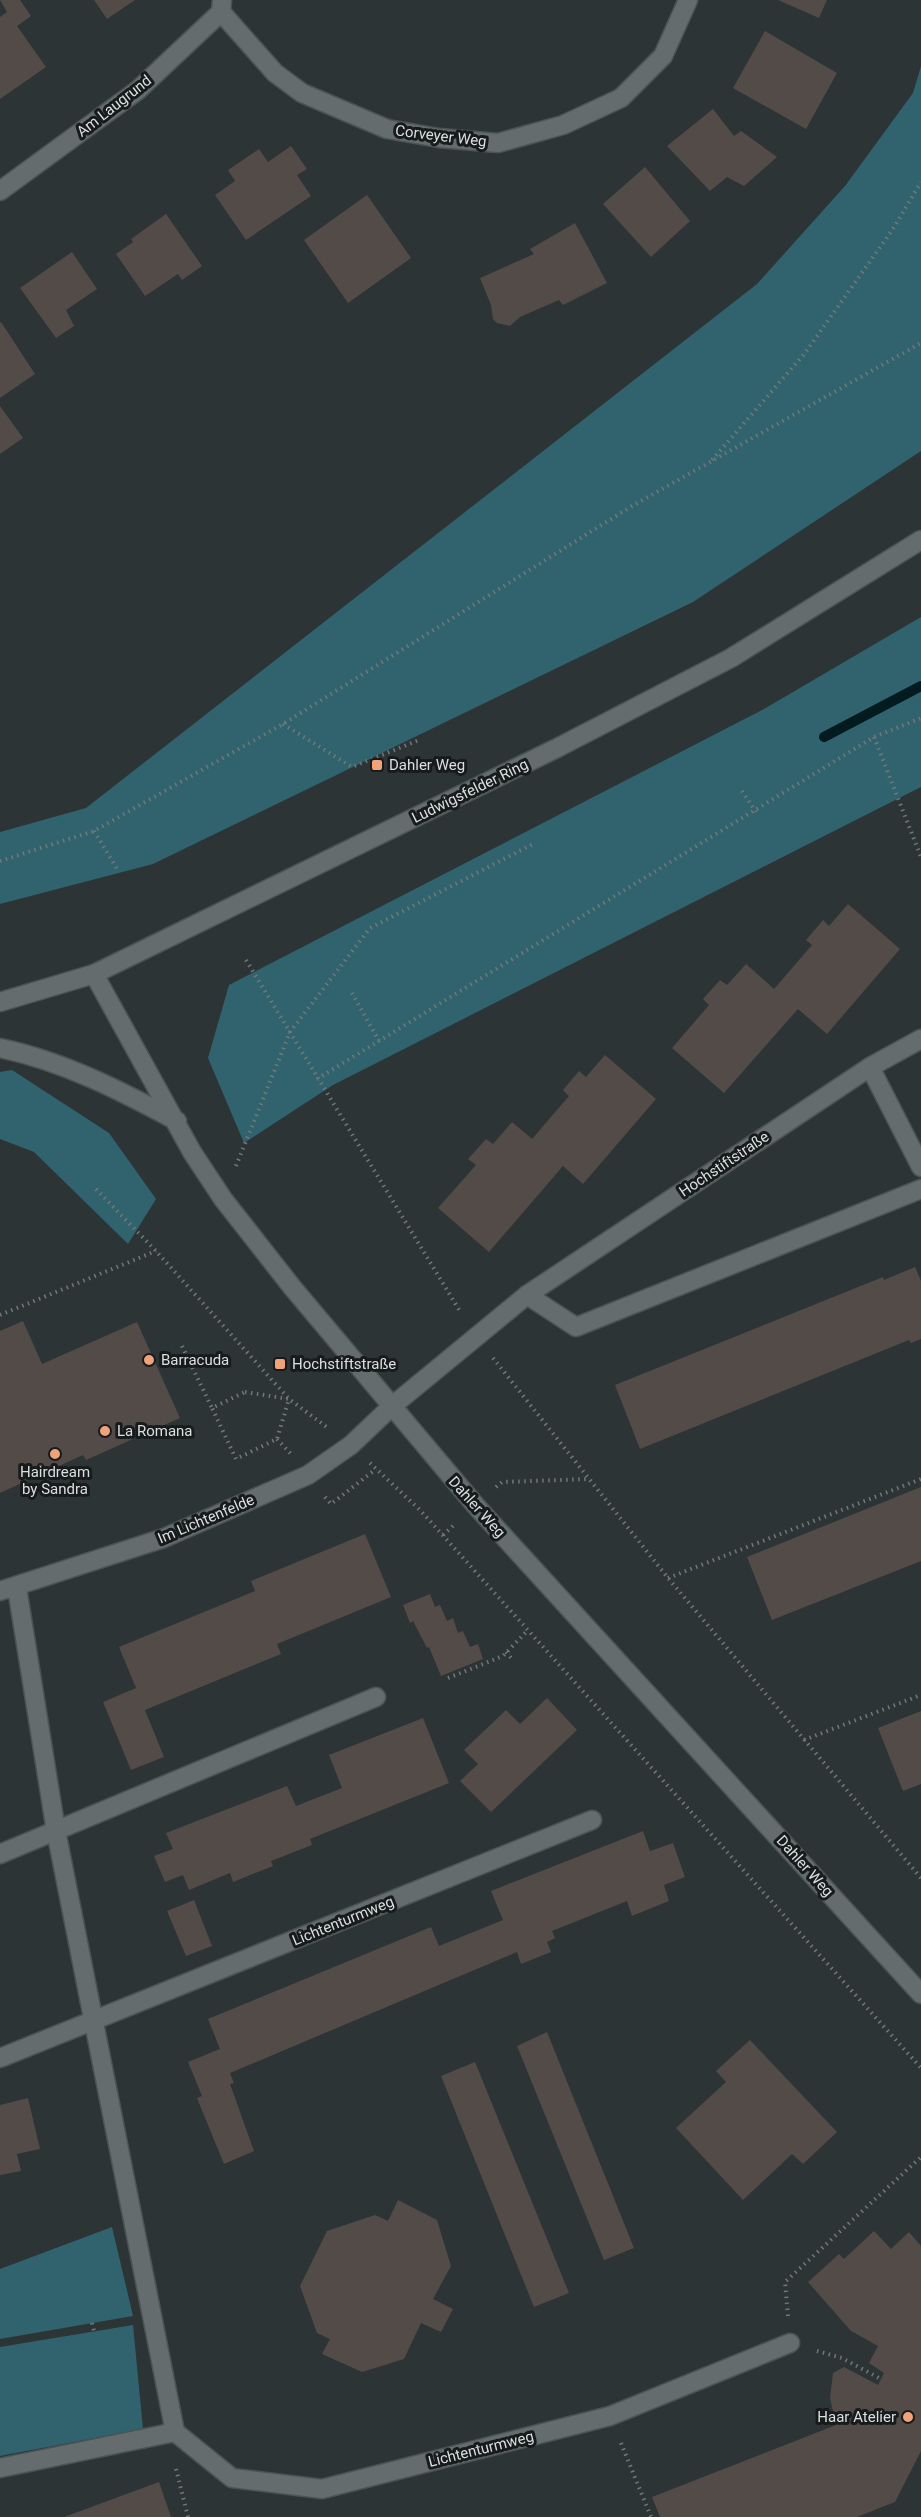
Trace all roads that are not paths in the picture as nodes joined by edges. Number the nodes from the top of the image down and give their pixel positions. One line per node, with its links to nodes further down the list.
1 (688, 0): 2 (street, Corveyer Weg)
2 (222, 6): 3 (street, Am Laugrund)
3 (0, 191)
4 (921, 540): 5 (street, Ludwigsfelder Ring)
5 (94, 974): 6 (street, Ludwigsfelder Ring); 10 (street, Dahler Weg)
6 (0, 1002)
7 (921, 1039): 9 (street, Hochstiftstraße)
8 (0, 1048): 10 (street)
9 (870, 1067): 11 (street); 13 (street, Hochstiftstraße)
10 (177, 1121): 14 (street, Dahler Weg)
11 (921, 1167)
12 (921, 1189): 13 (street)
13 (527, 1295): 14 (street, Hochstiftstraße)
14 (391, 1407): 15 (street, Im Lichtenfelde); 20 (street, Dahler Weg)
15 (8, 1590): 18 (street)
16 (376, 1697): 18 (street)
17 (592, 1820): 21 (street, Lichtenturmweg)
18 (56, 1831): 19 (street); 21 (street)
19 (0, 1854)
20 (921, 1994)
21 (93, 2021): 22 (street, Lichtenturmweg); 24 (street)
22 (0, 2058)
23 (790, 2343): 24 (street, Lichtenturmweg)
24 (175, 2432): 25 (street)
25 (0, 2468)

